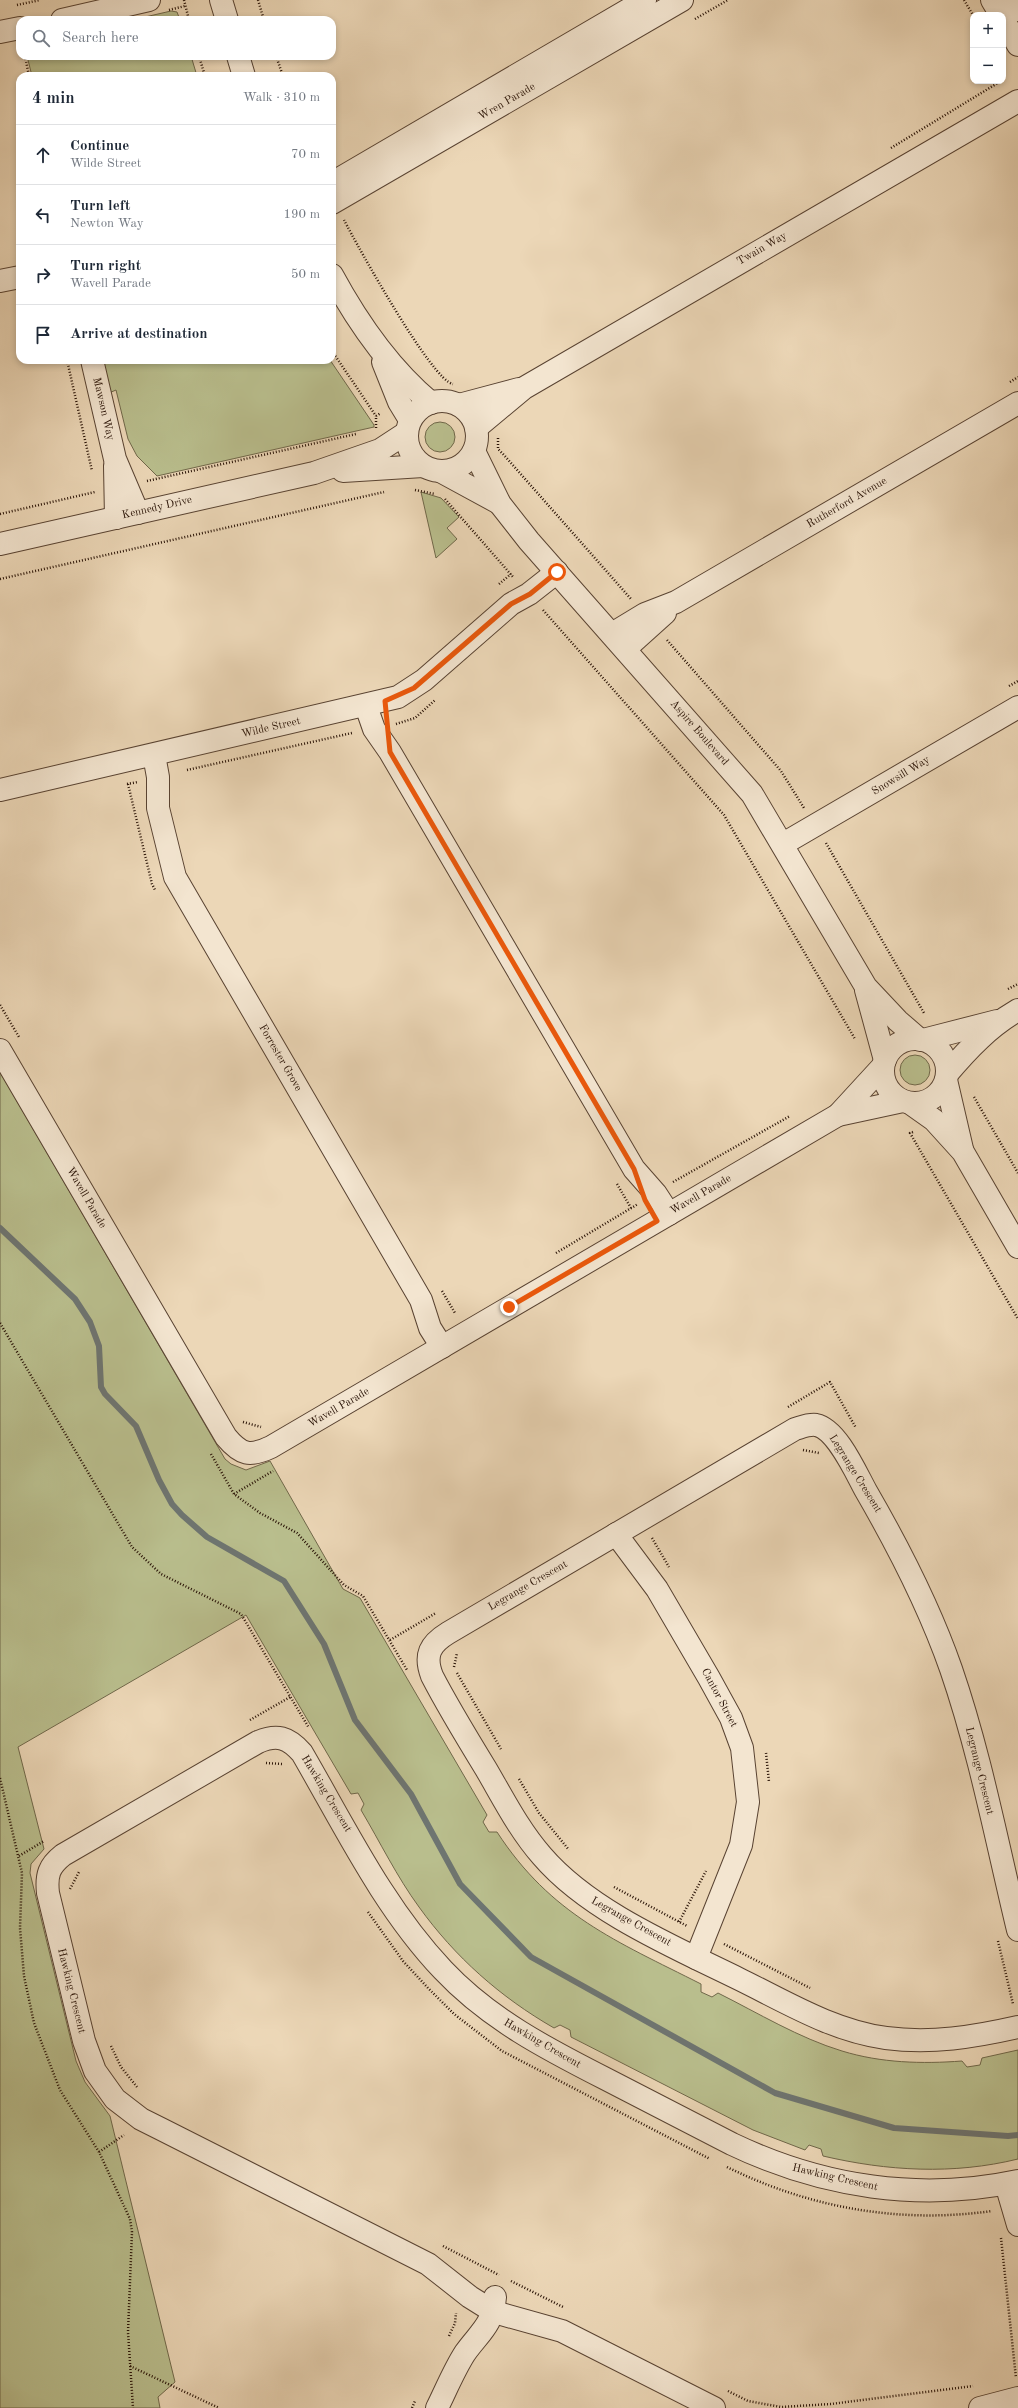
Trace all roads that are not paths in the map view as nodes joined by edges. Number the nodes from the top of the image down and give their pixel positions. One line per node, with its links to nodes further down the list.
1 (149, 0): 9 (street)
2 (221, 0): 10 (street)
3 (646, 0): 20 (street, Wren Parade)
4 (682, 0): 21 (street, Wren Parade)
5 (992, 0): 8 (street)
6 (1012, 0): 7 (street)
7 (1018, 10)
8 (998, 12)
9 (79, 16)
10 (226, 16)
11 (1006, 24): 14 (street)
12 (16, 29): 13 (street)
13 (0, 32)
14 (1018, 45)
15 (239, 60): 16 (street)
16 (243, 72)
17 (1018, 90): 19 (street, Twain Way)
18 (1018, 101): 19 (street, Twain Way)
19 (999, 110): 27 (street, Twain Way)
20 (336, 194)
21 (336, 194)
22 (16, 278): 23 (street)
23 (0, 281)
24 (336, 282): 25 (street)
25 (378, 350): 29 (street); 31 (street)
26 (93, 364): 34 (street, Mawson Way)
27 (524, 388): 28 (street, Twain Way); 32 (street, Twain Way)
28 (459, 395): 29 (street); 32 (street)
29 (431, 403): 31 (street)
30 (1018, 403): 42 (street, Rutherford Avenue)
31 (408, 427): 35 (street); 36 (street, Kennedy Drive)
32 (476, 428): 33 (street)
33 (474, 451): 35 (street); 37 (street, Aspire Boulevard)
34 (115, 459): 38 (street, Mawson Way); 39 (street, Mawson Way)
35 (433, 469): 36 (street, Kennedy Drive); 37 (street, Aspire Boulevard)
36 (314, 472): 38 (street, Kennedy Drive)
37 (500, 504): 41 (street, Aspire Boulevard)
38 (138, 513): 39 (street, Kennedy Drive)
39 (116, 518): 40 (street, Kennedy Drive)
40 (0, 544)
41 (552, 566): 42 (street, Aspire Boulevard); 43 (street, Wilde Street)
42 (619, 641): 47 (street, Aspire Boulevard)
43 (375, 703): 45 (street, Wilde Street); 57 (street)
44 (1018, 707): 47 (street, Snowsill Way)
45 (146, 757): 46 (street, Wilde Street); 59 (street, Forrester Grove)
46 (0, 790)
47 (783, 844): 48 (street, Aspire Boulevard)
48 (866, 987): 50 (street, Aspire Boulevard); 52 (street, Aspire Boulevard)
49 (1009, 1015): 50 (street); 53 (street)
50 (921, 1040): 52 (street); 53 (street)
51 (0, 1050): 59 (street, Wavell Parade)
52 (884, 1063): 54 (street); 55 (street, Wavell Parade)
53 (946, 1077): 54 (street); 56 (street)
54 (907, 1102): 55 (street, Wavell Parade); 56 (street)
55 (838, 1116): 57 (street, Wavell Parade)
56 (963, 1152): 58 (street)
57 (663, 1218): 59 (street, Wavell Parade)
58 (1018, 1247)
59 (448, 1343)
60 (622, 1530): 61 (street, Cantor Street); 61 (street, Cantor Street); 62 (street, Legrange Crescent); 63 (street, Legrange Crescent)
61 (657, 1590): 63 (street, Cantor Street)
62 (1018, 1930)
63 (689, 1954): 64 (street, Legrange Crescent)
64 (1018, 2027)
65 (1012, 2182): 66 (street); 67 (street, Hawking Crescent)
66 (1009, 2229)
67 (491, 2305): 69 (street); 70 (street, Hawking Crescent)
68 (1018, 2398): 71 (street)
69 (437, 2408)
70 (714, 2408)
71 (980, 2408)

